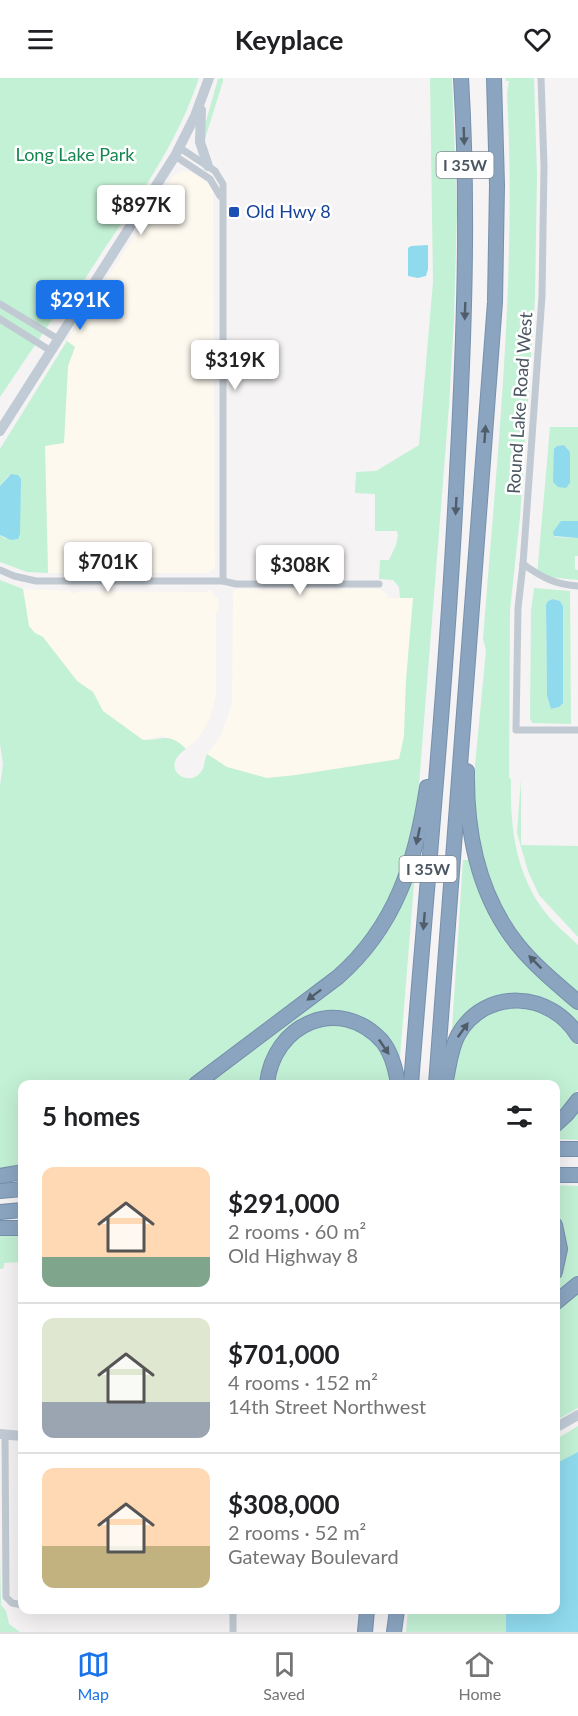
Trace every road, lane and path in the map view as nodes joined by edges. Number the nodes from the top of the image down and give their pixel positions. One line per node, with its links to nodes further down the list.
1 (209, 78): 6 (street)
2 (461, 78): 22 (highway, I 35W, one-way to 22)
3 (494, 78): 7 (highway, I 35W)
4 (499, 78): 7 (highway)
5 (541, 78): 16 (street, Round Lake Road West)
6 (202, 100): 8 (street); 9 (street)
7 (496, 128): 21 (highway, I 35W, one-way to 7)
8 (177, 152): 9 (street); 10 (street); 13 (street)
9 (208, 166): 10 (street)
10 (222, 201): 18 (street)
11 (1, 307): 13 (street)
12 (0, 319): 14 (street)
13 (58, 339): 14 (street)
14 (51, 351): 15 (street)
15 (0, 430)
16 (523, 564): 20 (street); 23 (street, Round Lake Road West)
17 (0, 570): 18 (street)
18 (223, 581): 19 (street)
19 (379, 584)
20 (578, 586)
21 (473, 597): 24 (highway, one-way to 21); 30 (highway, I 35W)
22 (446, 654): 26 (highway, one-way to 26); 29 (highway, I 35W, one-way to 29)
23 (578, 730)
24 (578, 1002)
25 (578, 1036): 31 (highway, one-way to 25)
26 (201, 1080)
27 (268, 1080): 28 (highway, one-way to 28)
28 (397, 1080)
29 (411, 1080)
30 (436, 1080)
31 (446, 1080)
32 (578, 1100): 33 (highway)
33 (560, 1120)
34 (560, 1149): 35 (highway)
35 (578, 1149)
36 (18, 1173): 39 (highway)
37 (560, 1174): 38 (highway)
38 (578, 1175)
39 (0, 1176)
40 (18, 1189): 41 (highway)
41 (0, 1191)
42 (18, 1210): 43 (highway)
43 (0, 1212)
44 (0, 1228): 45 (highway)
45 (18, 1228)
46 (578, 1284): 47 (highway)
47 (560, 1299)
48 (578, 1416): 49 (street)
49 (560, 1425)
50 (2, 1434): 51 (street); 52 (street)
51 (18, 1436)
52 (18, 1604)
53 (233, 1614): 56 (street)
54 (366, 1614): 57 (highway)
55 (396, 1614): 58 (highway)
56 (233, 1632)
57 (365, 1632)
58 (394, 1632)

